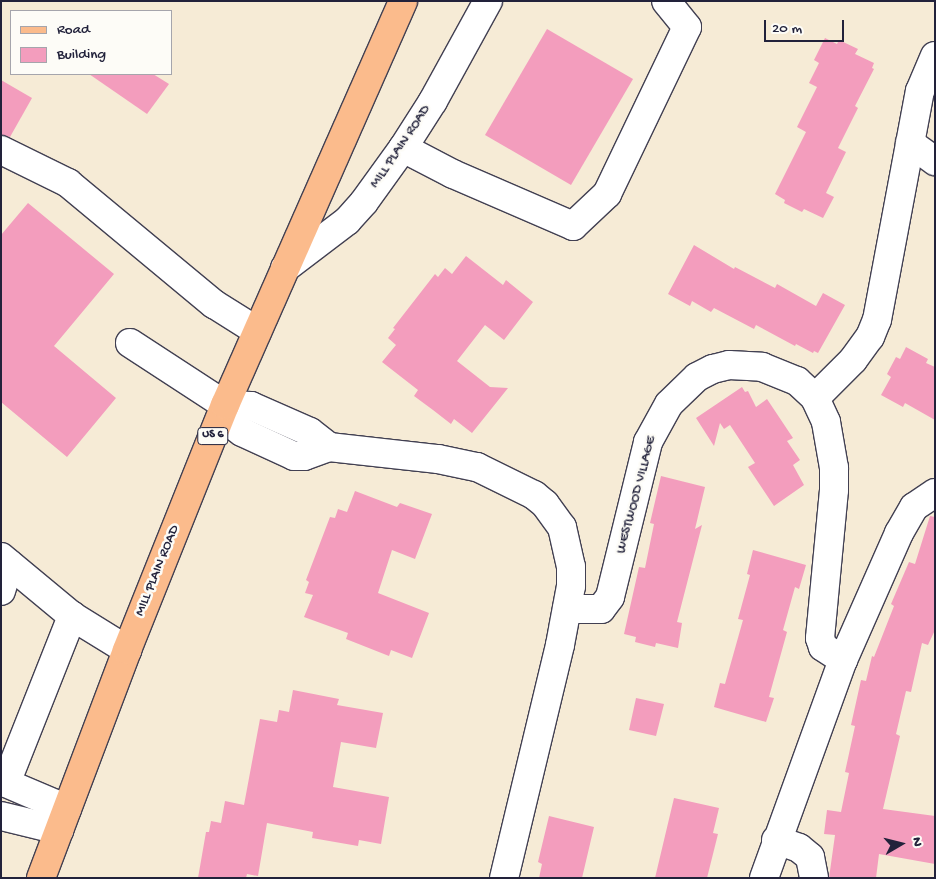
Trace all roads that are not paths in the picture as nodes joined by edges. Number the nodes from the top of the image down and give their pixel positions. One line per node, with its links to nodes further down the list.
1 (402, 1): 9 (main road, MILL PLAIN ROAD / US 6)
2 (488, 1): 6 (street, MILL PLAIN ROAD)
3 (666, 1): 6 (street)
4 (935, 56): 5 (street)
5 (910, 143): 8 (street); 12 (street)
6 (403, 148): 9 (street, MILL PLAIN ROAD)
7 (1, 150): 10 (street)
8 (935, 161)
9 (285, 268): 10 (main road, MILL PLAIN ROAD / US 6)
10 (257, 332): 13 (main road, MILL PLAIN ROAD / US 6)
11 (130, 343): 13 (street)
12 (815, 398): 17 (street, WESTWOOD VILLAGE); 20 (street, WESTWOOD VILLAGE)
13 (225, 406): 17 (street); 19 (main road, MILL PLAIN ROAD / US 6)
14 (935, 493): 20 (street)
15 (5, 560): 16 (street); 18 (street)
16 (1, 591)
17 (567, 609): 25 (street)
18 (72, 616): 19 (street); 22 (street)
19 (127, 650): 22 (main road, MILL PLAIN ROAD / US 6)
20 (843, 660): 23 (street)
21 (1, 816): 22 (street)
22 (63, 819): 24 (main road, MILL PLAIN ROAD / US 6)
23 (776, 840): 26 (street); 27 (street)
24 (41, 878)
25 (504, 878)
26 (764, 878)
27 (814, 878)

